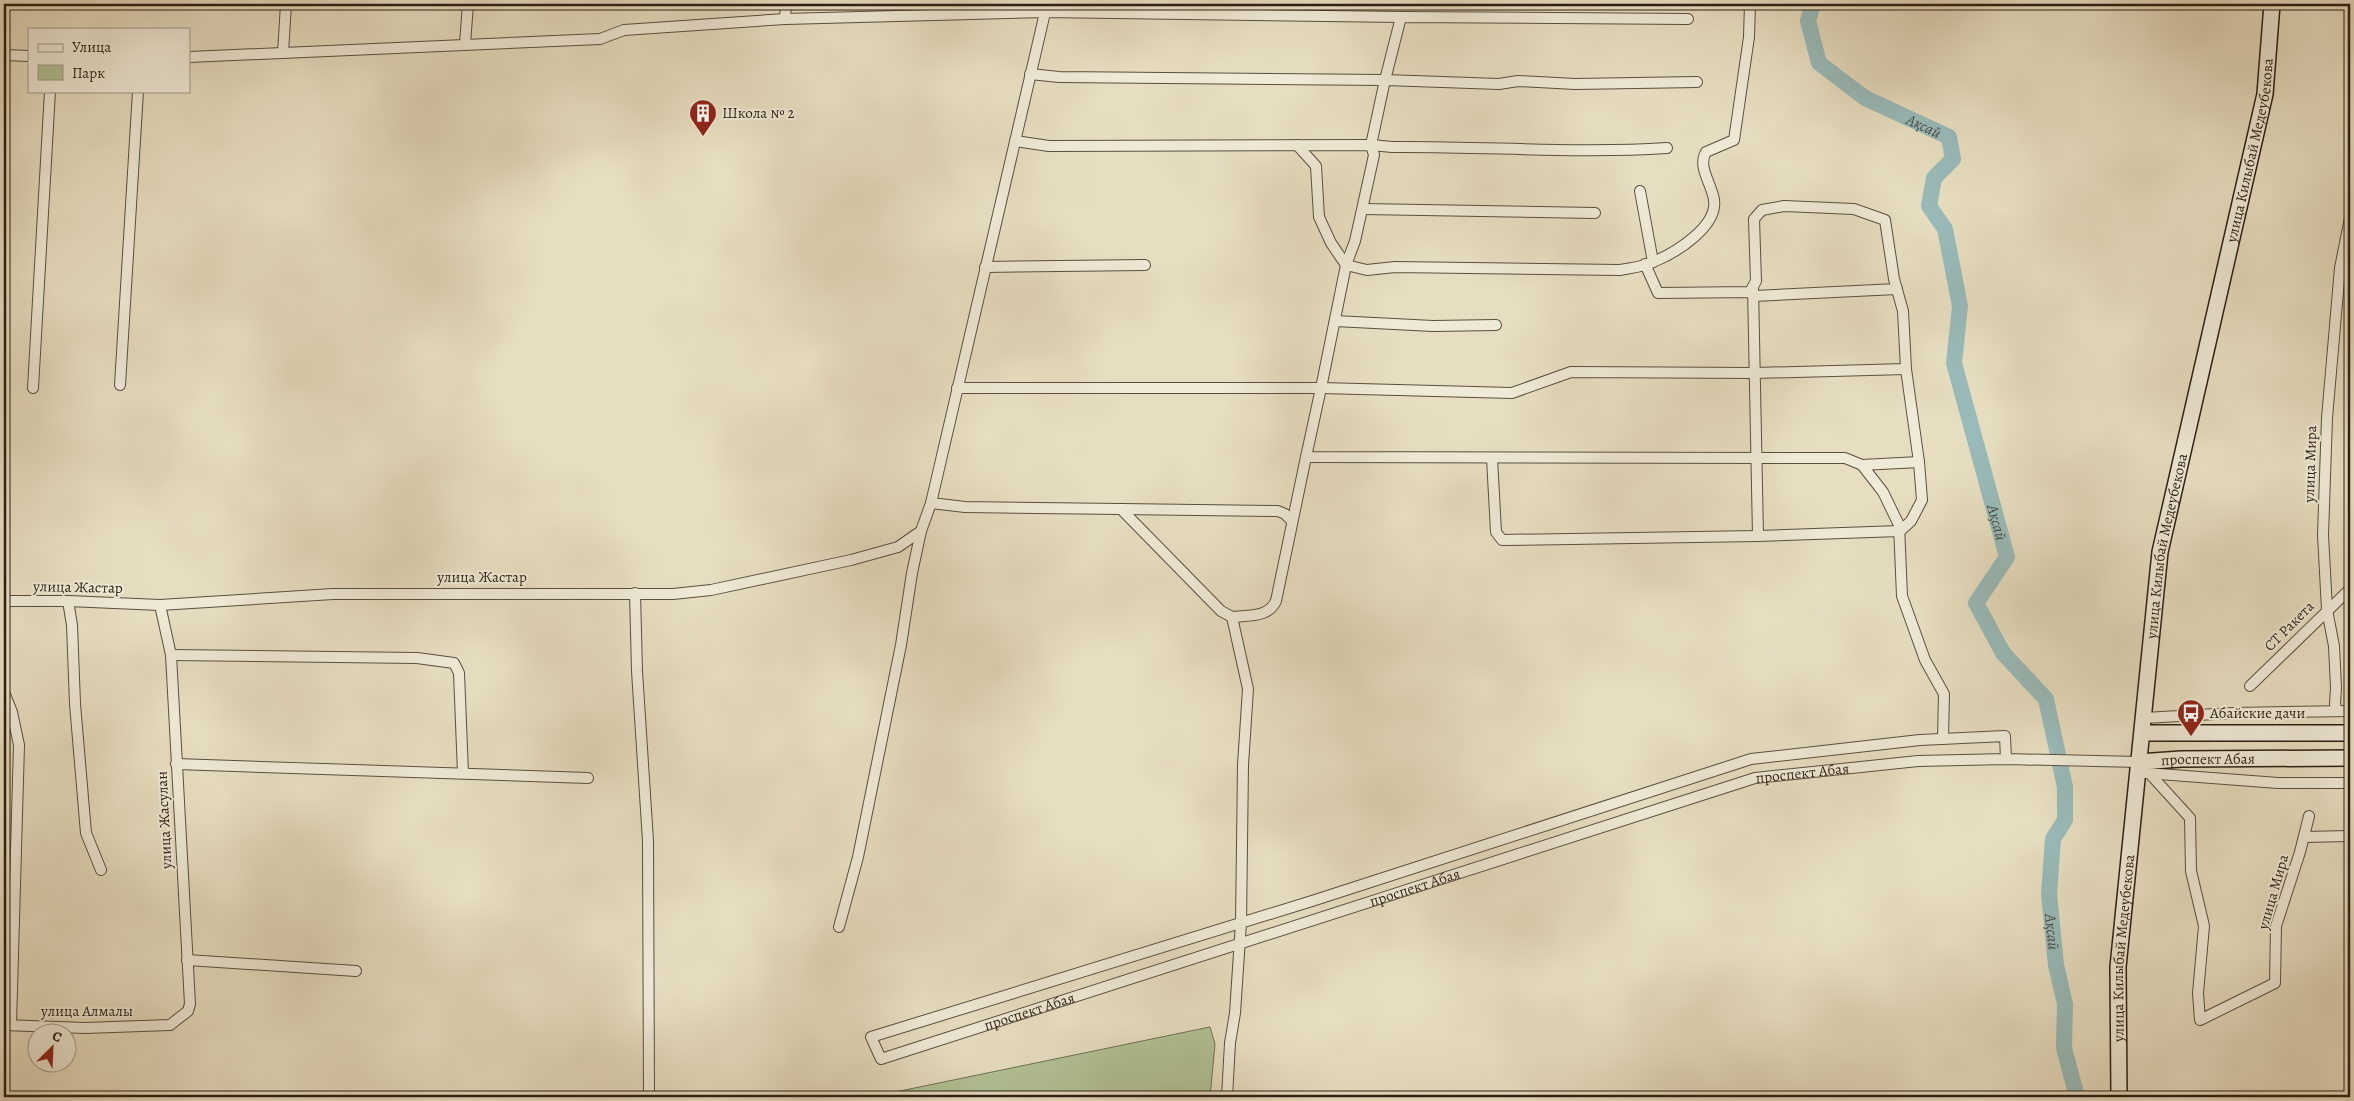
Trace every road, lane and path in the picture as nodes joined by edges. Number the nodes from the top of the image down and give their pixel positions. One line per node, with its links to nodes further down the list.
1 (286, 4): 11 (street)
2 (468, 4): 10 (street)
3 (786, 4): 8 (street)
4 (1750, 4): 28 (street)
5 (2272, 4): 65 (main road, улица Килыбай Медеубекова)
6 (1046, 8): 7 (street); 8 (street); 15 (street)
7 (1401, 17): 9 (street); 16 (street)
8 (785, 19): 10 (street)
9 (1688, 19)
10 (466, 44): 11 (street)
11 (283, 53): 14 (street)
12 (4, 55): 13 (street)
13 (28, 56)
14 (190, 57)
15 (1030, 74): 16 (street); 20 (street)
16 (1385, 80): 17 (street); 22 (street)
17 (1697, 82)
18 (50, 92): 39 (street)
19 (138, 92): 38 (street)
20 (1015, 141): 21 (street); 31 (street)
21 (1297, 145): 22 (street); 30 (street)
22 (1371, 145): 23 (street); 25 (street)
23 (1667, 148)
24 (1640, 191): 28 (street)
25 (1363, 209): 26 (street); 30 (street)
26 (1595, 213)
27 (2350, 218): 58 (street, улица Мира)
28 (1649, 263): 30 (street); 33 (street)
29 (1145, 265): 31 (street)
30 (1346, 265): 34 (street)
31 (985, 267): 40 (street)
32 (1897, 289): 33 (street); 33 (street); 36 (street)
33 (1754, 291): 37 (street)
34 (1335, 321): 35 (street); 41 (street)
35 (1496, 325)
36 (1906, 369): 37 (street); 45 (street)
37 (1754, 373): 41 (street); 43 (street)
38 (120, 385)
39 (33, 388)
40 (957, 388): 41 (street); 47 (street)
41 (1321, 388): 42 (street)
42 (1306, 457): 44 (street); 49 (street)
43 (1756, 457): 44 (street); 46 (street); 52 (street)
44 (1492, 458): 52 (street)
45 (1919, 462): 46 (street); 51 (street)
46 (1862, 465): 51 (street)
47 (931, 503): 48 (street); 50 (street)
48 (1121, 509): 49 (street); 59 (street)
49 (1291, 520): 59 (street)
50 (921, 531): 54 (street, улица Жастар); 80 (street)
51 (1900, 531): 52 (street); 67 (street)
52 (1758, 536)
53 (2350, 589): 58 (street, СТ Ракета)
54 (635, 593): 57 (street, улица Жастар); 86 (street)
55 (4, 601): 56 (street, улица Жастар)
56 (68, 601): 57 (street, улица Жастар); 78 (street)
57 (160, 605): 60 (street, улица Жасулан)
58 (2327, 610): 61 (street, СТ Ракета); 63 (street, улица Мира)
59 (1232, 617): 79 (street)
60 (171, 655): 70 (street, улица Жасулан); 72 (street)
61 (2250, 686)
62 (4, 692): 84 (street)
63 (2337, 711): 64 (street); 65 (street)
64 (2350, 711)
65 (2144, 726): 66 (main road, проспект Абая); 71 (main road, улица Килыбай Медеубекова)
66 (2350, 733)
67 (1943, 739): 69 (street, проспект Абая); 79 (street, проспект Абая)
68 (2350, 758): 71 (main road, проспект Абая)
69 (2006, 759): 71 (street, проспект Абая); 81 (street, проспект Абая)
70 (176, 764): 72 (street); 82 (street, улица Жасулан)
71 (2143, 769): 74 (street); 77 (street, улица Мира); 88 (main road, улица Килыбай Медеубекова)
72 (463, 773): 73 (street)
73 (588, 778)
74 (2350, 783)
75 (2309, 816): 77 (street, улица Мира)
76 (2350, 836): 77 (street)
77 (2304, 837)
78 (101, 870)
79 (1241, 923): 81 (street); 81 (street, проспект Абая)
80 (839, 927)
81 (1239, 946): 87 (street)
82 (187, 960): 83 (street); 85 (street, улица Жасулан)
83 (356, 971)
84 (7, 1025): 85 (street, улица Алмалы)
85 (170, 1026)
86 (649, 1097)
87 (1227, 1097)
88 (2118, 1097)

